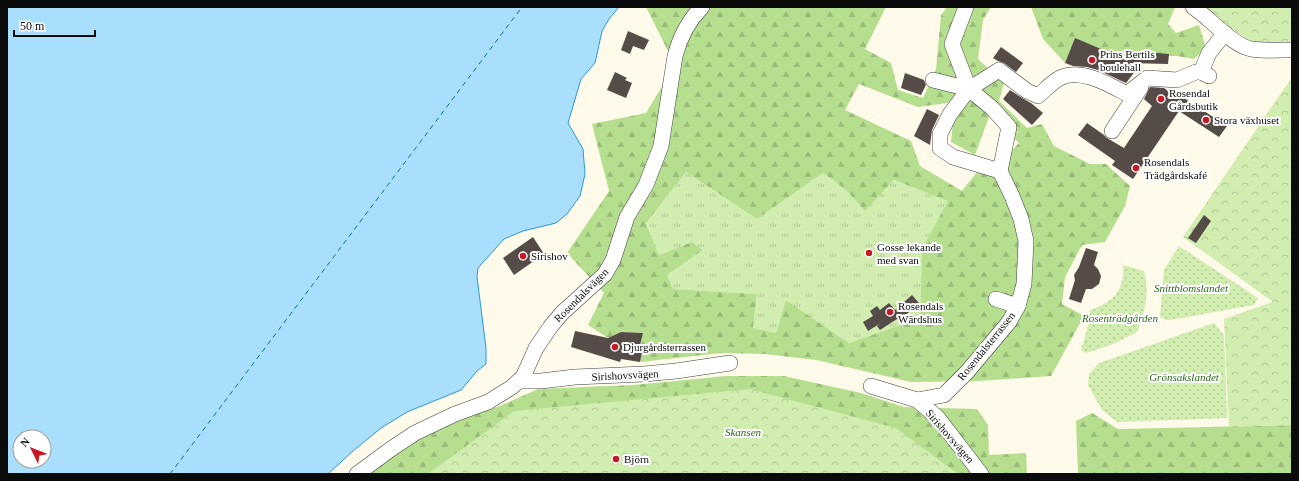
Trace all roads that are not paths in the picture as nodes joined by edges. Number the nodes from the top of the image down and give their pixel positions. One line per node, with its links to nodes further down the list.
1 (702, 7): 14 (street, Rosendalsvägen)
2 (966, 7): 8 (street)
3 (1193, 7): 4 (street)
4 (1225, 33): 5 (street); 6 (street)
5 (1292, 50)
6 (1147, 78): 8 (street); 9 (street)
7 (933, 80): 8 (street)
8 (969, 90): 10 (street); 10 (street)
9 (1112, 131)
10 (1000, 171): 12 (street, Rosendalsterrassen)
11 (996, 299): 12 (street)
12 (1018, 306): 16 (street, Rosendalsterrassen)
13 (730, 363): 14 (street, Sirishovsvägen)
14 (519, 381): 17 (street, Rosendalsvägen)
15 (871, 386): 16 (street, Sirishovsvägen)
16 (917, 400): 18 (street, Sirishovsvägen)
17 (357, 474)
18 (981, 474)

